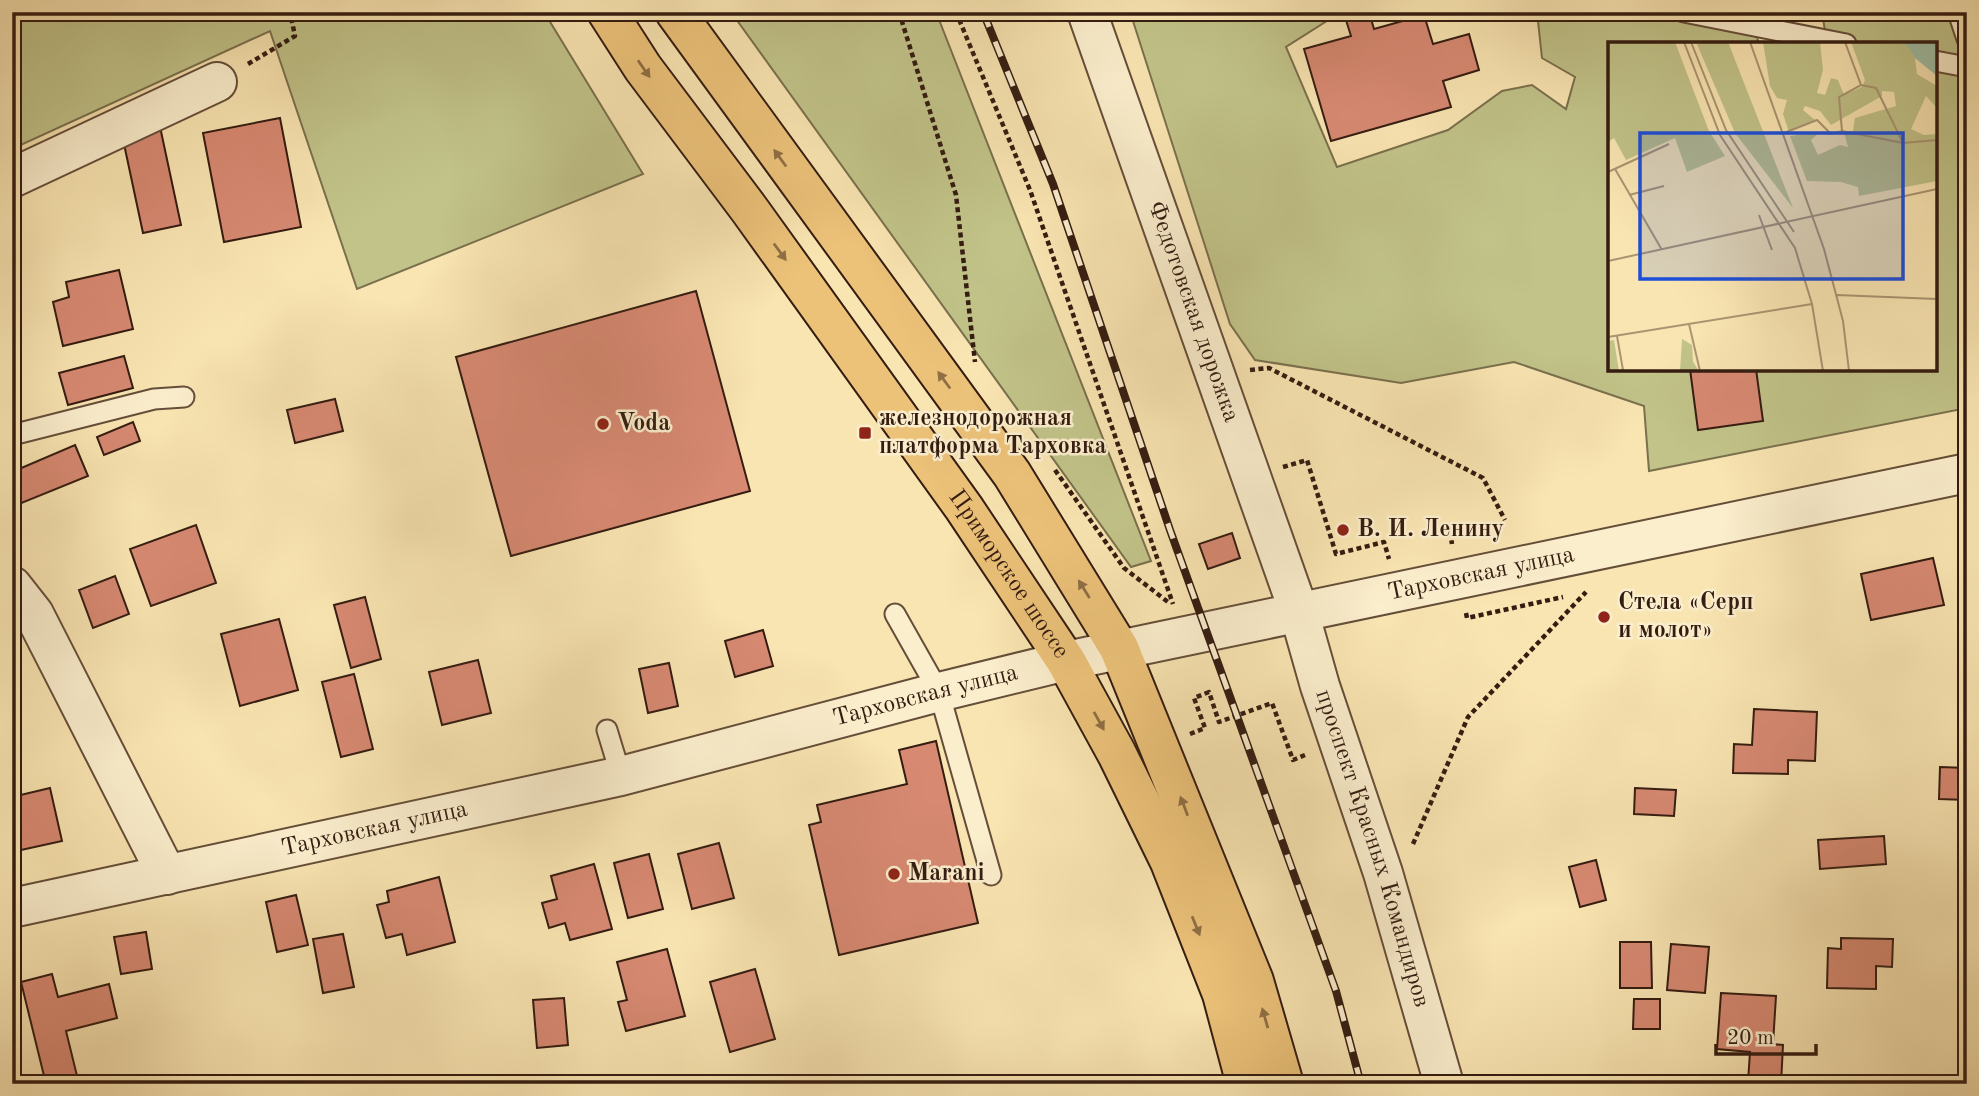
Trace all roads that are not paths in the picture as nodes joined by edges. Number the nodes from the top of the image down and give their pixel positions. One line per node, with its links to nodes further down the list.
1 (607, 12): 19 (highway, Приморское шоссе, one-way to 19)
2 (675, 12): 18 (highway, one-way to 2)
3 (1087, 12): 16 (street, Федотовская дорожка)
4 (1684, 12): 7 (lane)
5 (1958, 12): 6 (lane)
6 (1967, 39)
7 (1836, 42)
8 (1937, 61): 9 (lane)
9 (1967, 67)
10 (217, 82): 11 (street)
11 (12, 177)
12 (184, 397): 13 (lane)
13 (12, 435)
14 (1967, 473): 16 (street, Тарховская улица)
15 (12, 586): 23 (street)
16 (1299, 612): 18 (street, Тарховская улица); 28 (street, проспект Красных Командиров)
17 (895, 614): 20 (lane)
18 (1119, 648): 19 (street, Тарховская улица); 27 (highway, one-way to 18)
19 (1066, 661): 20 (street, Тарховская улица); 26 (highway, Приморское шоссе, one-way to 26)
20 (939, 692): 22 (street, Тарховская улица); 24 (lane)
21 (607, 730): 22 (lane)
22 (621, 776): 23 (street, Тарховская улица)
23 (167, 875): 25 (street, Тарховская улица)
24 (991, 875)
25 (12, 908)
26 (1246, 1084)
27 (1283, 1084)
28 (1444, 1084)

